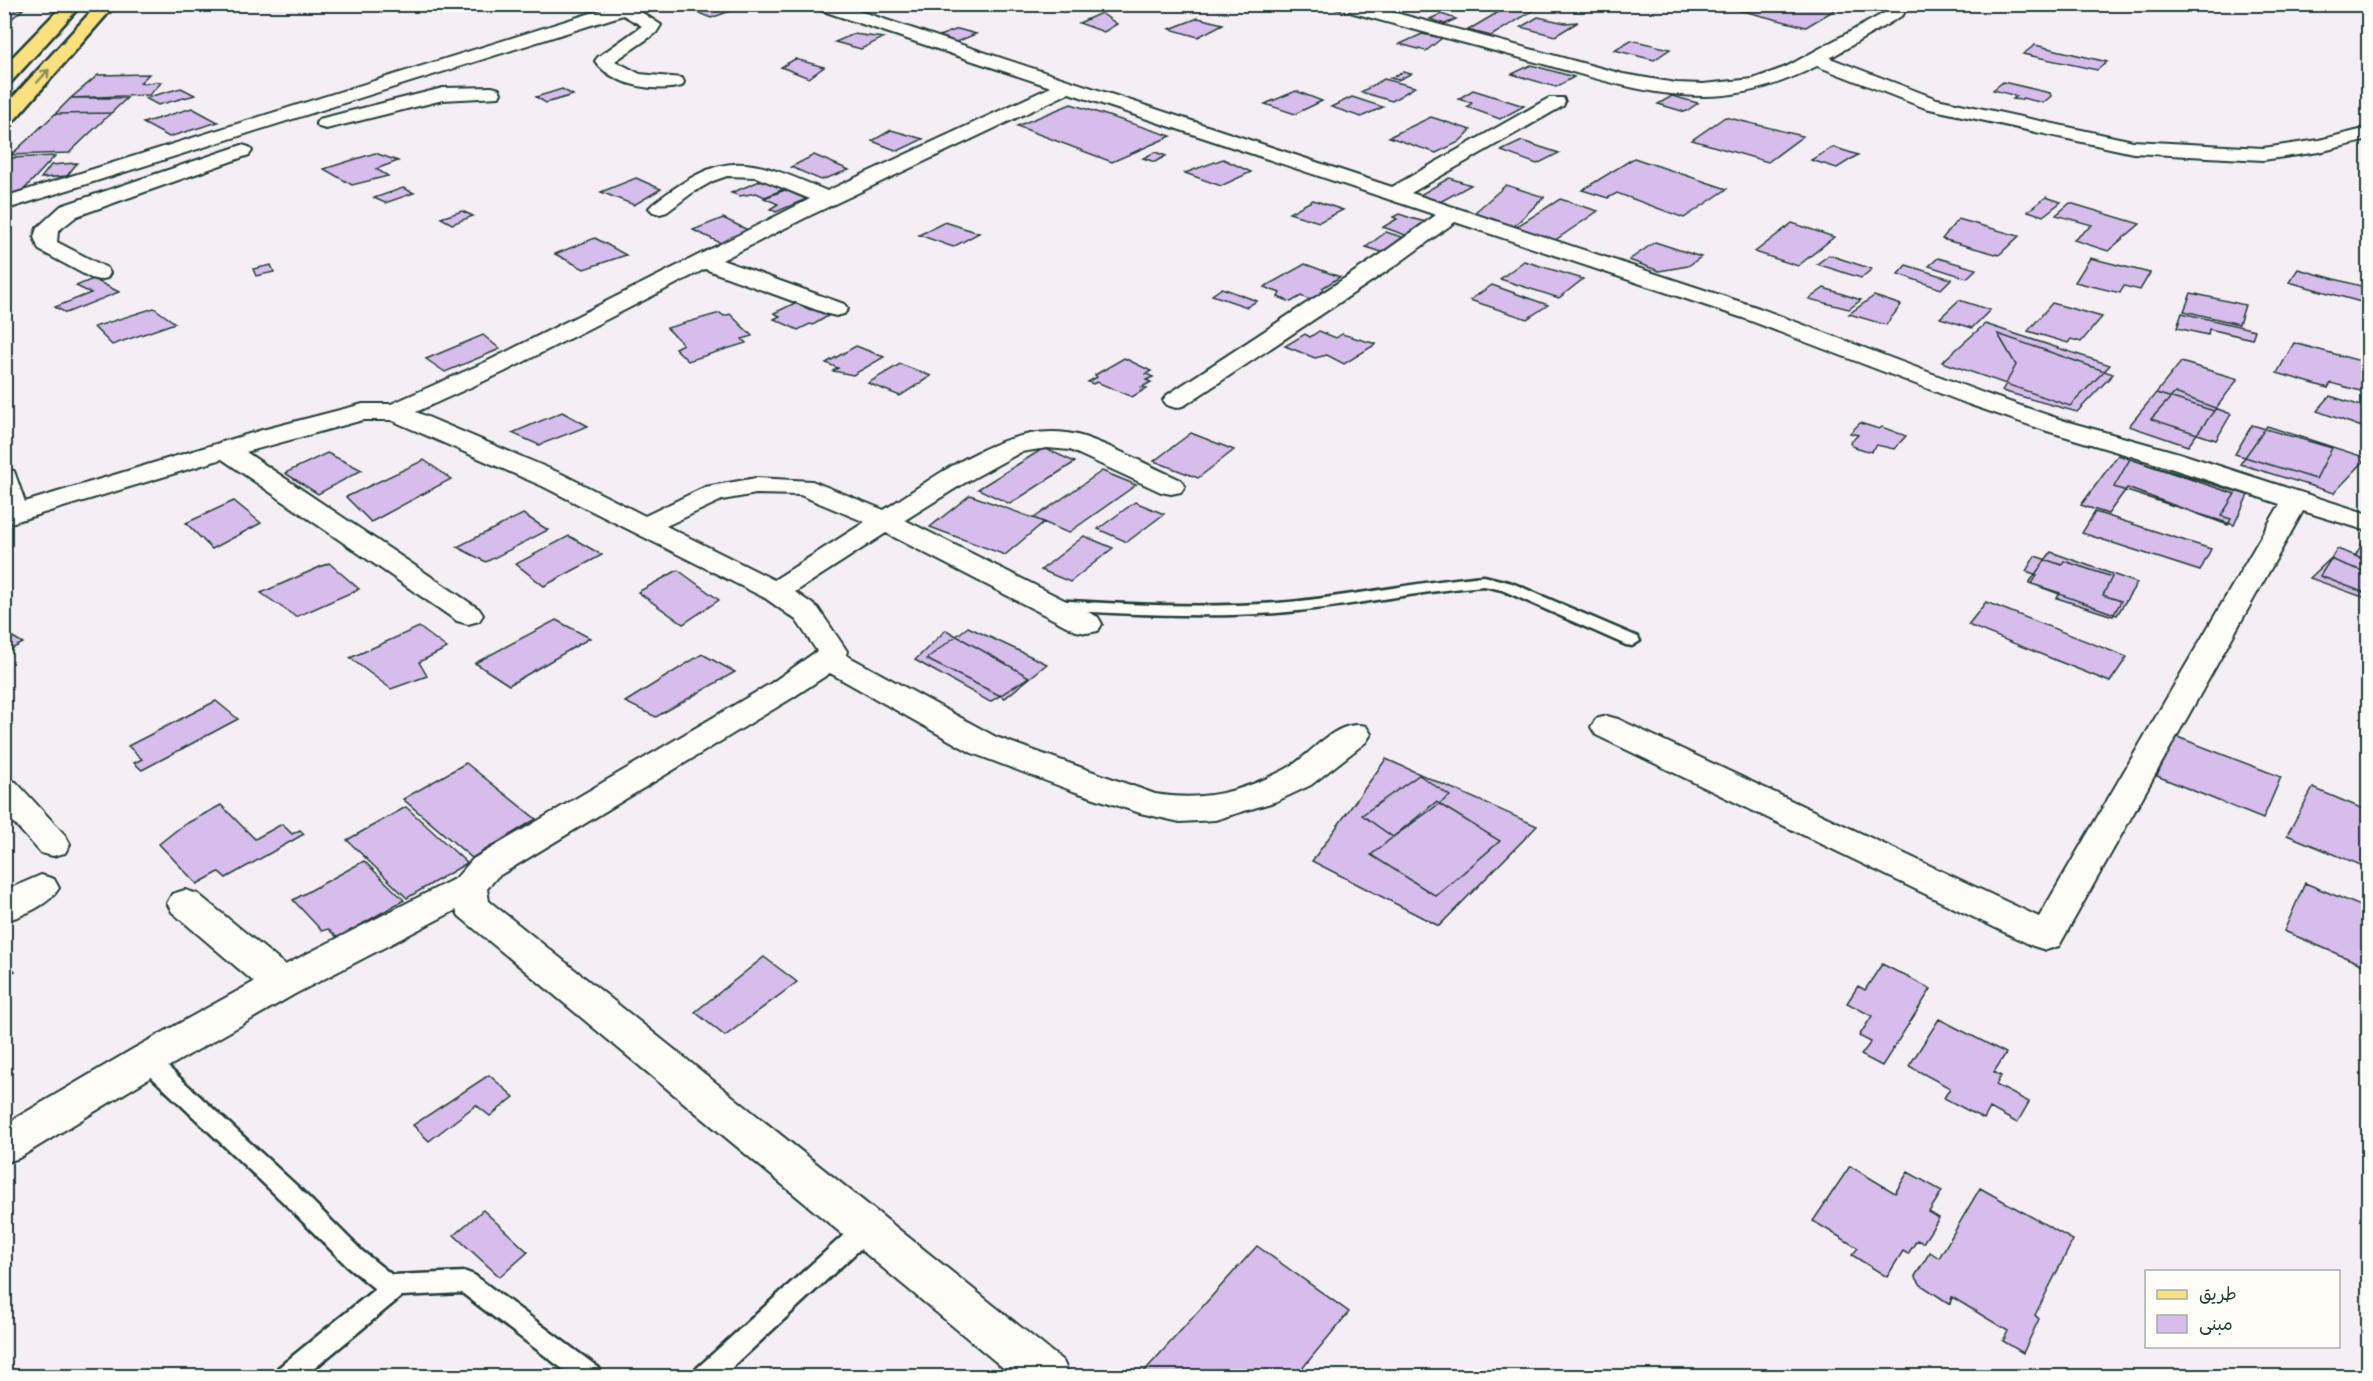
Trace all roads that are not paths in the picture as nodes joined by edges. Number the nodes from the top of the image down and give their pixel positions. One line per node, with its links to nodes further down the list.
1 (74, 4): 8 (main road)
2 (108, 4): 13 (main road, one-way to 2)
3 (820, 4): 10 (street)
4 (1342, 4): 7 (street)
5 (632, 7): 9 (street); 19 (street)
6 (1897, 11): 7 (street)
7 (1816, 58): 14 (street)
8 (4, 78)
9 (675, 82)
10 (1068, 86): 17 (street); 18 (street)
11 (492, 93): 15 (street)
12 (1556, 102): 17 (street)
13 (4, 120)
14 (2368, 134)
15 (285, 136)
16 (264, 144): 21 (street)
17 (1394, 194): 22 (street)
18 (828, 199): 20 (street); 23 (street)
19 (12, 202): 21 (street)
20 (660, 208)
21 (69, 211): 24 (street)
22 (1453, 213): 26 (street); 31 (street)
23 (704, 261): 25 (street); 27 (street)
24 (99, 273)
25 (836, 309)
26 (1176, 400)
27 (395, 412): 28 (street); 35 (street)
28 (226, 450): 32 (street); 38 (street)
29 (4, 477): 32 (street)
30 (1171, 486): 33 (street)
31 (2296, 500): 34 (street); 42 (street)
32 (10, 515)
33 (885, 521): 35 (street); 36 (street); 37 (street)
34 (2368, 523)
35 (645, 526): 36 (street)
36 (775, 592): 41 (street)
37 (1048, 604): 39 (street); 40 (lane)
38 (468, 615)
39 (1087, 624)
40 (1632, 641)
41 (829, 659): 43 (street); 46 (street)
42 (1606, 727)
43 (1356, 734)
44 (4, 790): 45 (street)
45 (53, 844)
46 (469, 887): 50 (street); 53 (street)
47 (41, 888): 49 (street)
48 (185, 903): 50 (street)
49 (4, 908)
50 (282, 984): 51 (street)
51 (147, 1060): 52 (street); 54 (lane)
52 (4, 1146)
53 (866, 1229): 57 (lane); 58 (street)
54 (397, 1286): 55 (lane); 56 (lane)
55 (287, 1377)
56 (590, 1377)
57 (706, 1377)
58 (1047, 1377)

